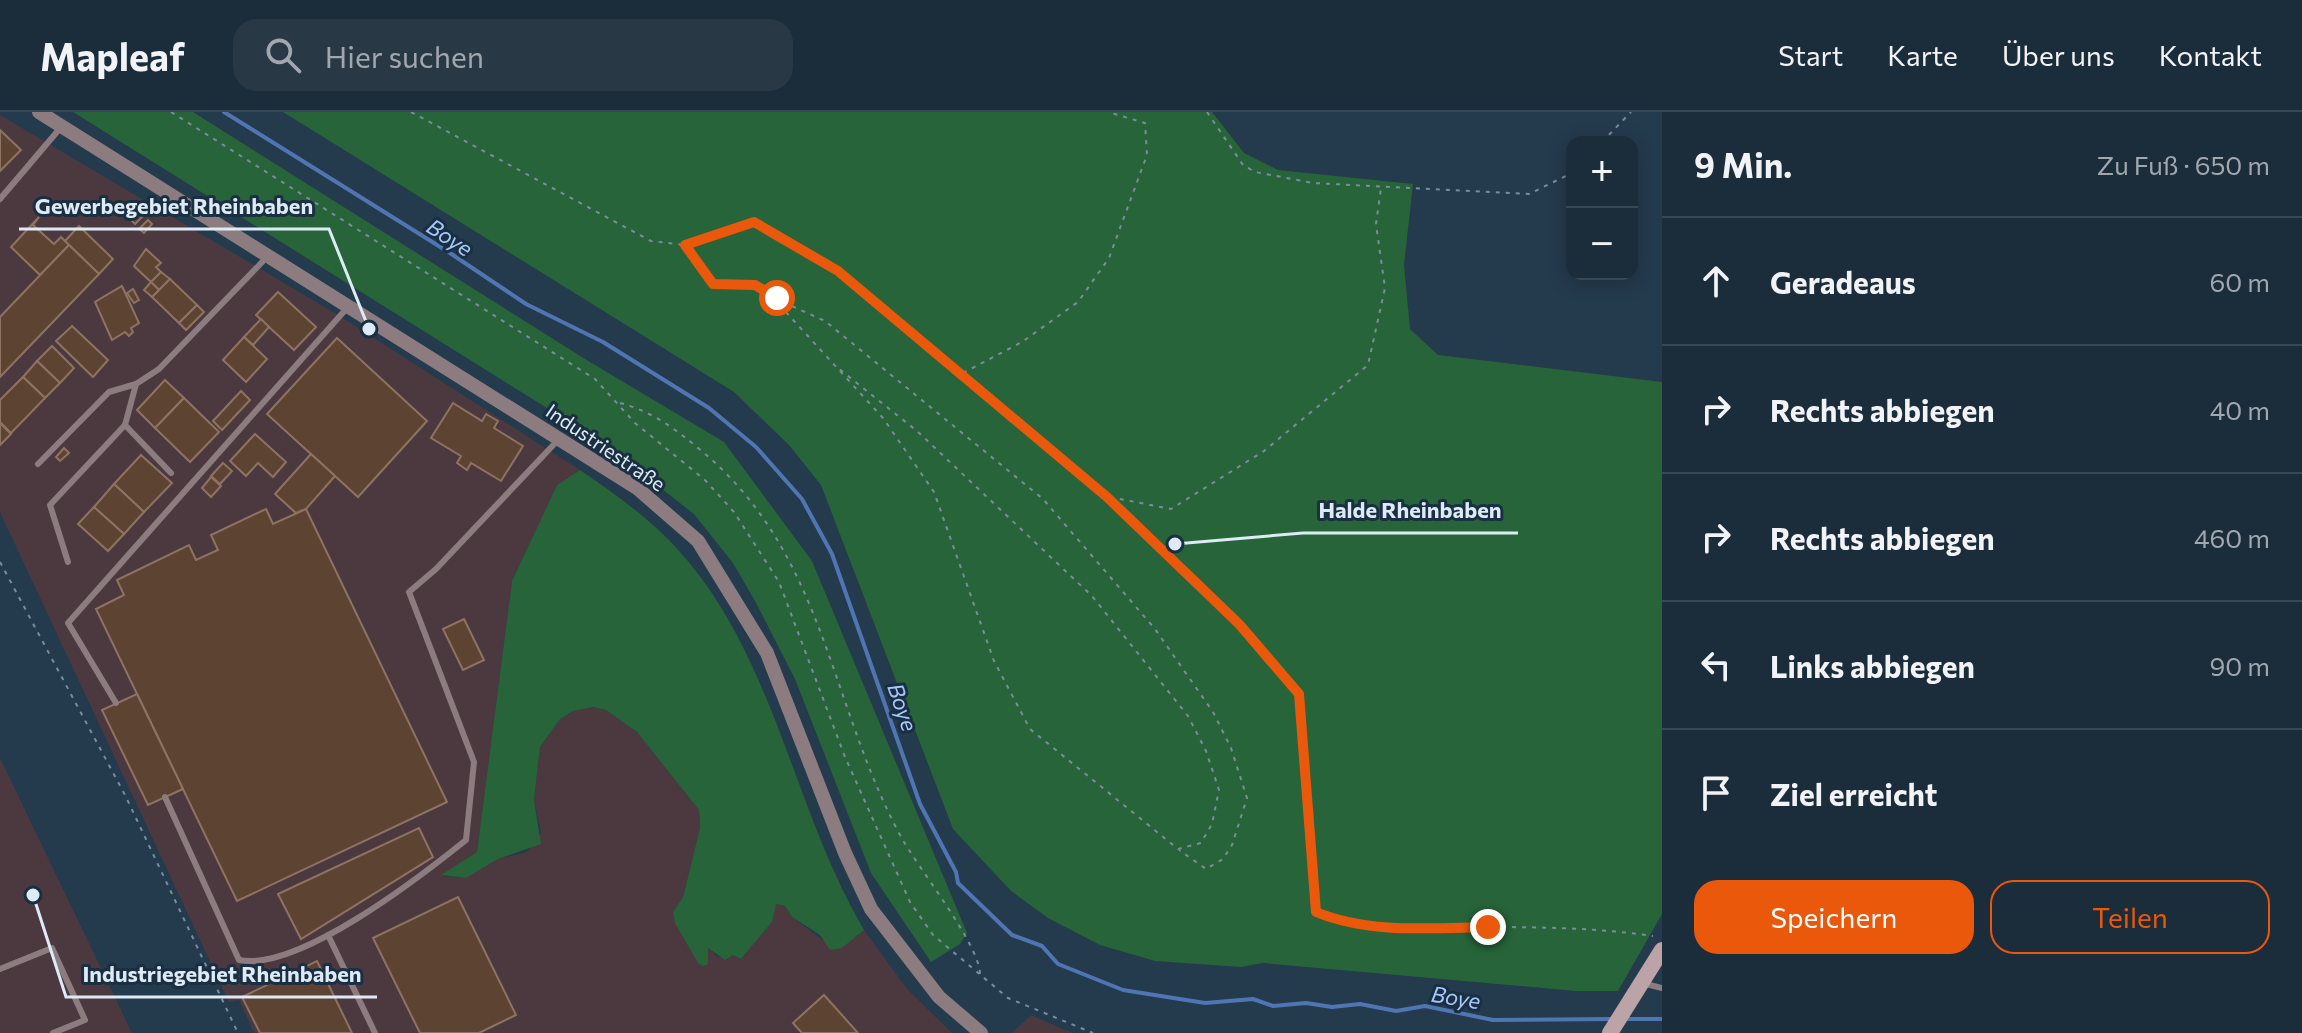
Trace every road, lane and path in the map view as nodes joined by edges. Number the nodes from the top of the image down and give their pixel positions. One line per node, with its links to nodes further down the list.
1 (39, 112): 7 (street, Industriestraße)
2 (171, 112): 19 (path)
3 (411, 112): 12 (path)
4 (1108, 112): 17 (path)
5 (1207, 112): 10 (path)
6 (1631, 112): 8 (path)
7 (62, 126): 11 (lane); 13 (street, Industriestraße)
8 (1608, 136)
9 (1566, 176): 10 (path)
10 (1381, 188): 24 (path)
11 (0, 199)
12 (685, 245): 14 (path); 17 (path)
13 (269, 255): 15 (street, Industriestraße); 18 (lane)
14 (773, 298): 16 (path); 29 (path)
15 (349, 305): 21 (street, Industriestraße); 27 (lane)
16 (838, 368): 29 (path); 29 (path)
17 (963, 373): 24 (path)
18 (136, 384): 20 (lane); 22 (lane)
19 (617, 403): 34 (path); 34 (path)
20 (125, 425): 23 (lane); 26 (lane)
21 (559, 438): 30 (lane); 41 (street, Industriestraße)
22 (38, 464)
23 (171, 473)
24 (1107, 497): 31 (path)
25 (0, 562): 39 (path)
26 (68, 562)
27 (116, 703)
28 (165, 797): 30 (lane)
29 (1178, 849)
30 (328, 935): 40 (lane)
31 (1662, 938)
32 (1662, 950): 35 (main road)
33 (0, 969): 38 (lane)
34 (980, 977): 42 (path)
35 (1642, 983): 36 (lane); 37 (main road)
36 (1662, 988)
37 (1612, 1031)
38 (53, 1033)
39 (238, 1033)
40 (375, 1033)
41 (981, 1033)
42 (1093, 1033)

